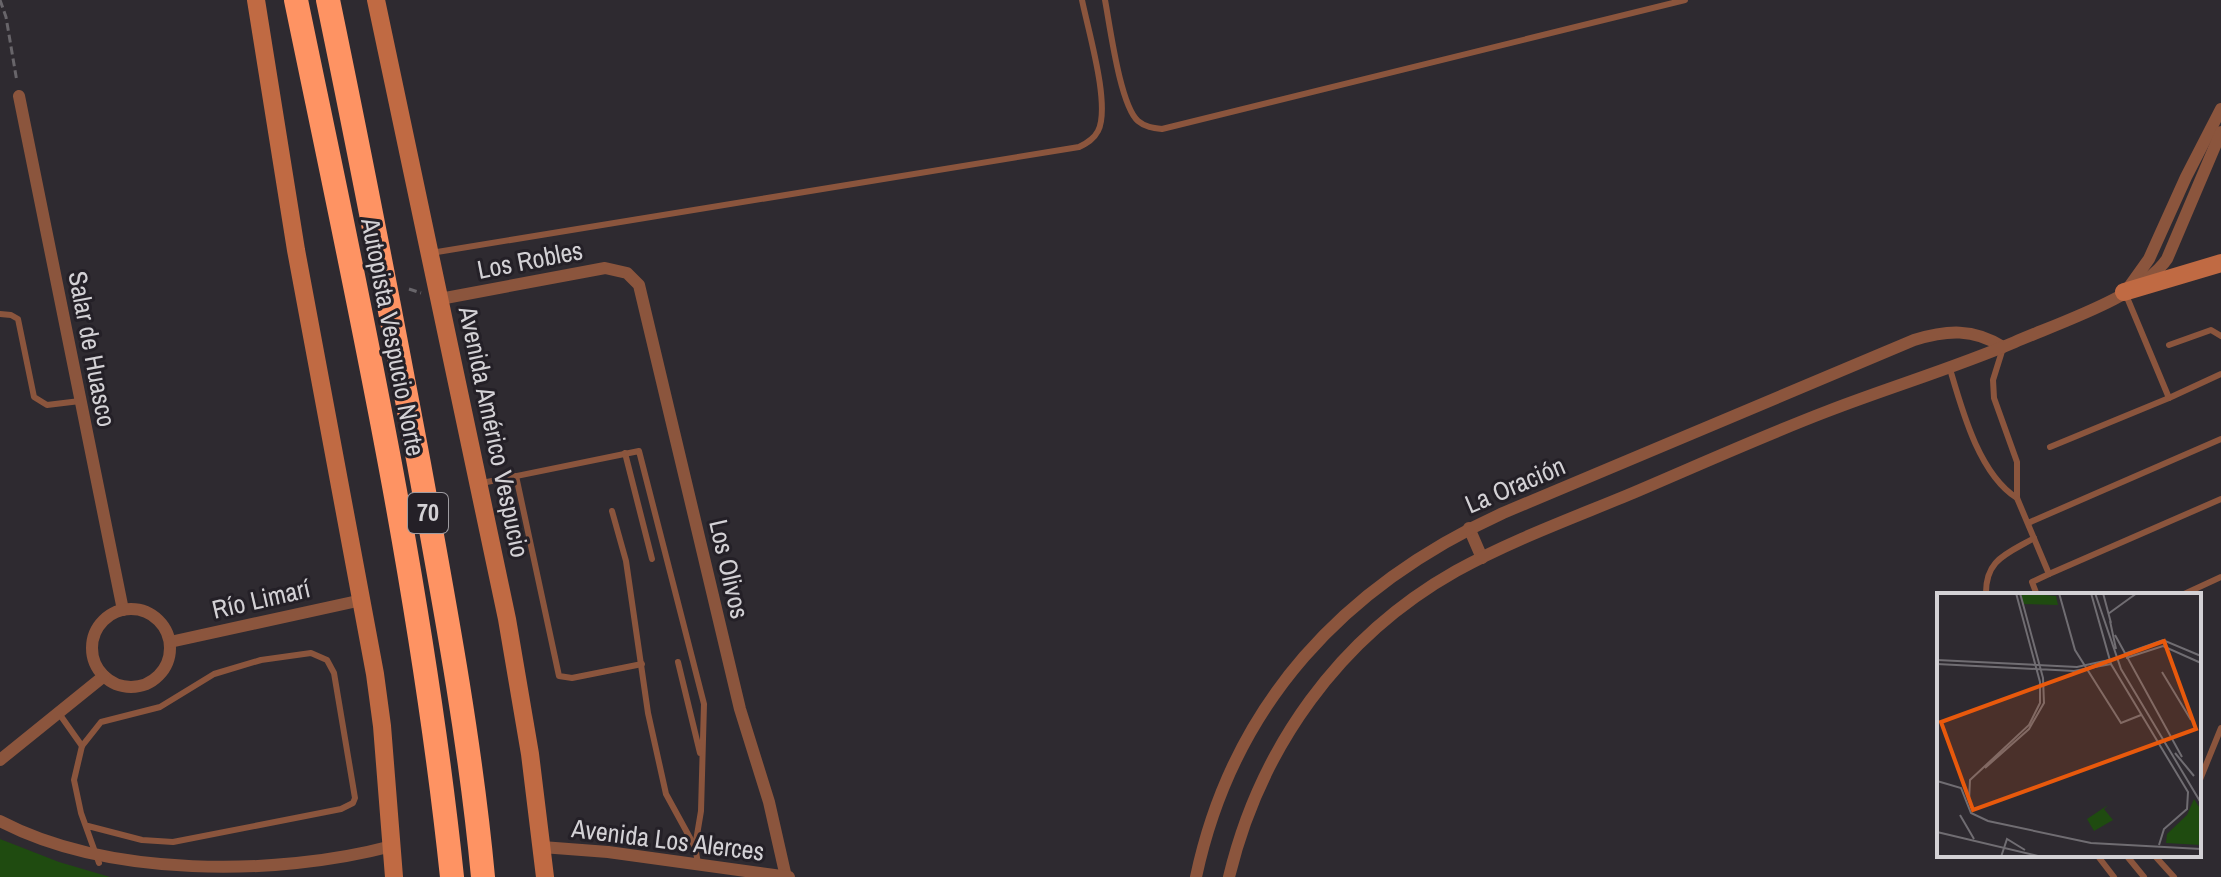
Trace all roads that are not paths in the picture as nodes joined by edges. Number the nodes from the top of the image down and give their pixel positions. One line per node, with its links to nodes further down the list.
1 (256, 0): 42 (main road)
2 (296, 0): 65 (highway, Autopista Vespucio Norte / 70)
3 (328, 0): 66 (highway, Autopista Vespucio Norte / 70)
4 (376, 0): 11 (main road, Avenida Américo Vespucio)
5 (1082, 0): 11 (lane)
6 (1105, 0): 7 (lane)
7 (1685, 0)
8 (19, 96): 23 (street, Salar de Huasco)
9 (2221, 109): 14 (street)
10 (2221, 132): 14 (street, La Oración)
11 (431, 253): 15 (main road, Avenida Américo Vespucio)
12 (2221, 263): 14 (main road)
13 (627, 273): 15 (street, Los Robles); 68 (street, Los Olivos)
14 (2124, 292): 19 (street, La Oración); 22 (lane)
15 (440, 299): 28 (main road, Avenida Américo Vespucio)
16 (0, 314): 23 (lane)
17 (2221, 336): 18 (lane)
18 (2169, 345)
19 (2003, 347): 20 (street, La Oración); 29 (lane); 33 (street, La Oración)
20 (1950, 368): 29 (lane); 35 (street, La Oración)
21 (2221, 374): 22 (lane)
22 (2169, 398): 25 (lane)
23 (80, 401): 43 (street, Salar de Huasco)
24 (2221, 439): 32 (lane)
25 (2050, 447)
26 (625, 453): 27 (lane); 36 (lane); 52 (lane)
27 (516, 476): 28 (lane); 46 (lane)
28 (477, 484): 57 (main road, Avenida Américo Vespucio)
29 (2017, 498): 32 (lane)
30 (2221, 499): 37 (lane)
31 (612, 511): 46 (lane)
32 (2028, 523): 34 (lane)
33 (1469, 528): 35 (street); 69 (street, La Oración)
34 (2034, 538): 37 (lane); 39 (lane)
35 (1482, 558): 70 (street, La Oración)
36 (652, 559)
37 (2049, 574): 40 (lane)
38 (2221, 577): 41 (lane)
39 (1986, 593)
40 (2036, 593)
41 (2188, 593)
42 (362, 600): 44 (street, Río Limarí); 56 (main road)
43 (123, 610): 44 (street); 47 (street)
44 (170, 642): 47 (street)
45 (678, 662): 52 (lane)
46 (642, 664): 58 (lane)
47 (104, 676): 48 (street)
48 (58, 712): 50 (lane); 51 (street)
49 (2221, 728): 53 (lane)
50 (82, 746): 55 (lane); 55 (lane)
51 (0, 760)
52 (703, 765): 58 (lane)
53 (2201, 777)
54 (0, 821): 62 (street)
55 (88, 826): 62 (lane)
56 (392, 846): 62 (street); 64 (main road)
57 (542, 847): 63 (street, Avenida Los Alerces); 67 (main road, Avenida Américo Vespucio)
58 (695, 847): 63 (lane)
59 (2099, 857): 71 (lane)
60 (2128, 857): 72 (lane)
61 (2157, 857): 73 (lane)
62 (99, 863)
63 (698, 863): 68 (street, Avenida Los Alerces)
64 (394, 877)
65 (452, 877)
66 (483, 877)
67 (545, 877)
68 (787, 877)
69 (1196, 877)
70 (1229, 877)
71 (2114, 877)
72 (2144, 877)
73 (2174, 877)

